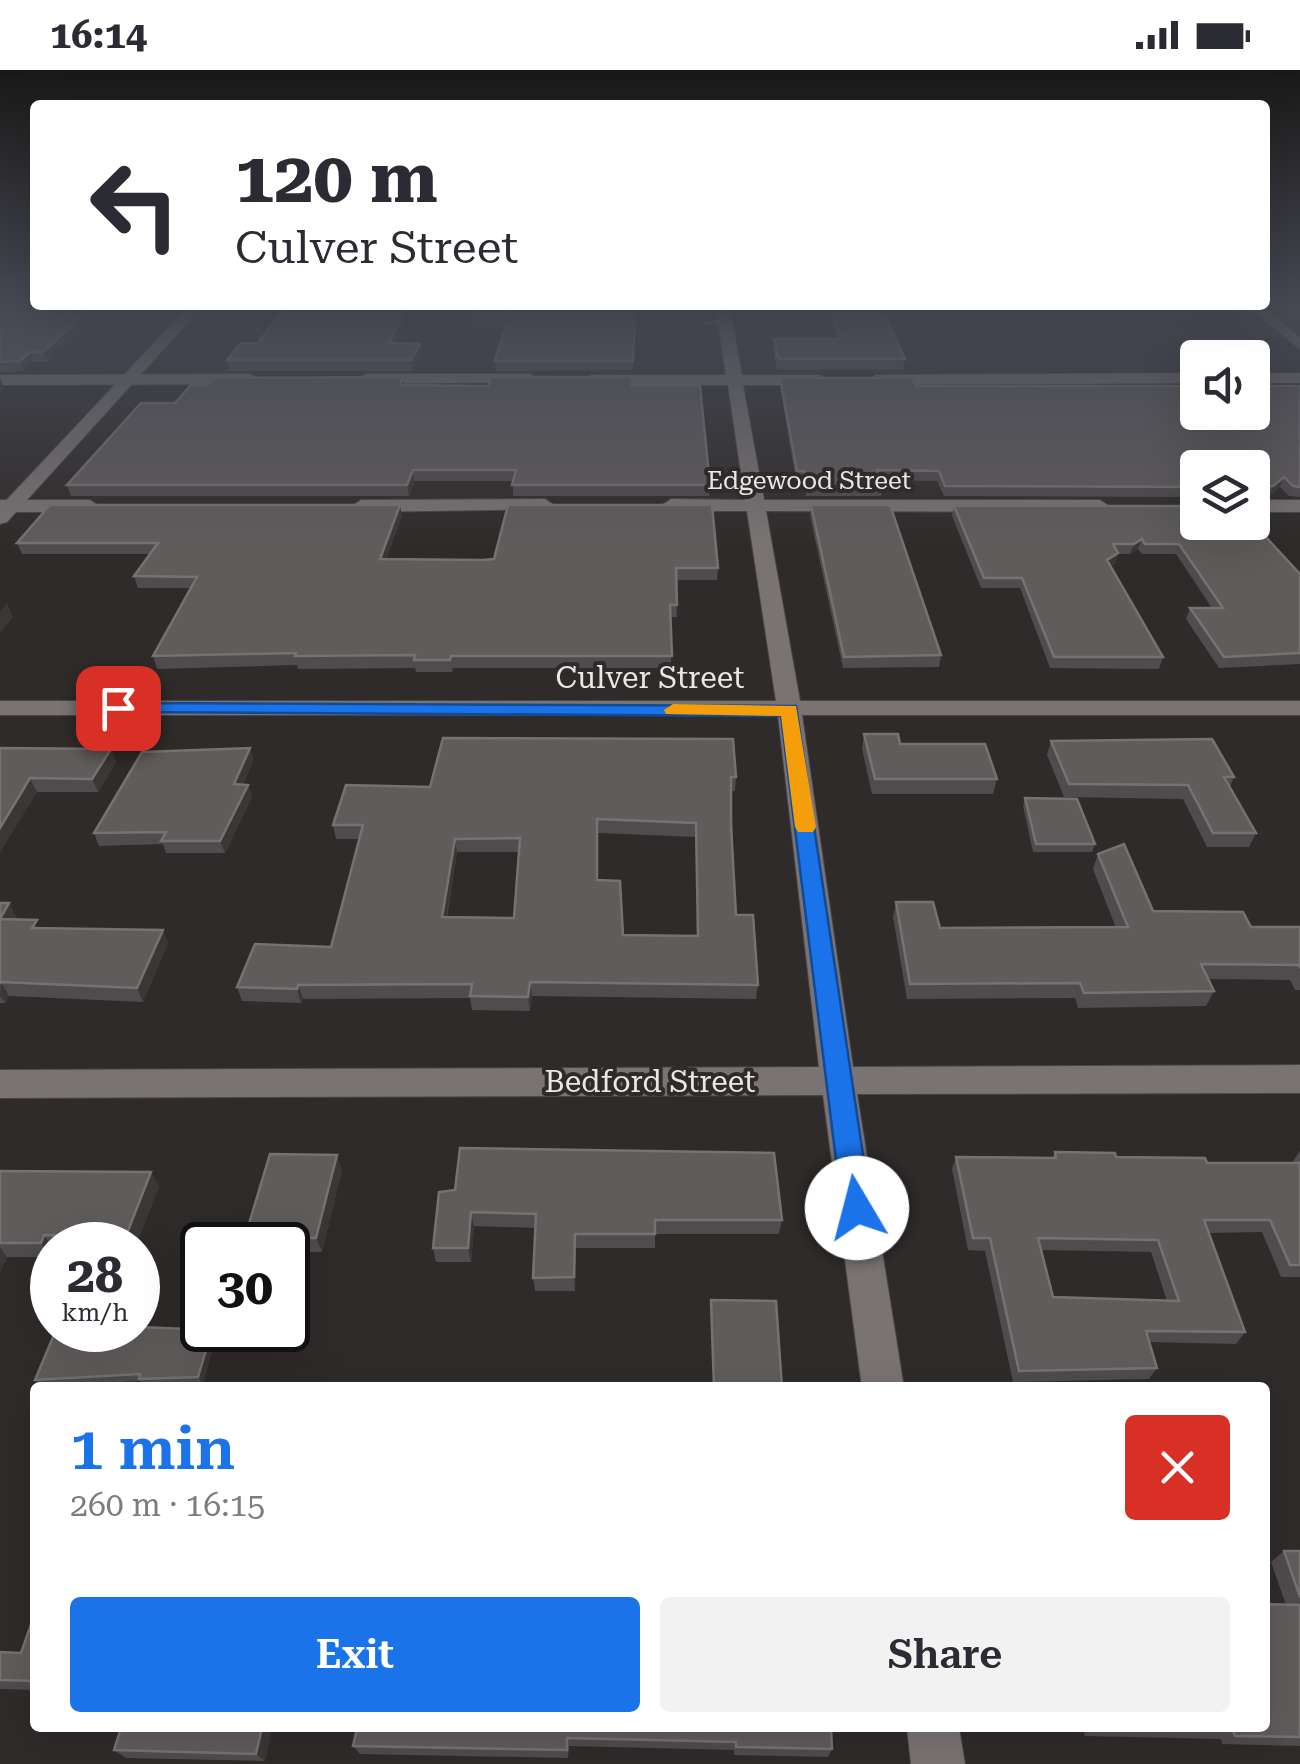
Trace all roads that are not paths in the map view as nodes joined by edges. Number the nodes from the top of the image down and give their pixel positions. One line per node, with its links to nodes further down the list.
1 (119, 388): 11 (street)
2 (735, 388): 5 (street)
3 (568, 505): 7 (street)
4 (648, 505): 5 (street, Edgewood Street)
5 (754, 505): 8 (street, Edgewood Street); 14 (street)
6 (114, 506): 11 (street)
7 (331, 506)
8 (1119, 506)
9 (1270, 506): 10 (street)
10 (1300, 506)
11 (4, 510)
12 (0, 708): 14 (street, Culver Street)
13 (1300, 708): 14 (street, Culver Street)
14 (790, 710): 16 (street)
15 (1300, 1079): 16 (street, Bedford Street)
16 (838, 1081): 17 (street, Bedford Street); 18 (street)
17 (0, 1084)
18 (882, 1382)
19 (934, 1732): 20 (street)
20 (938, 1764)

